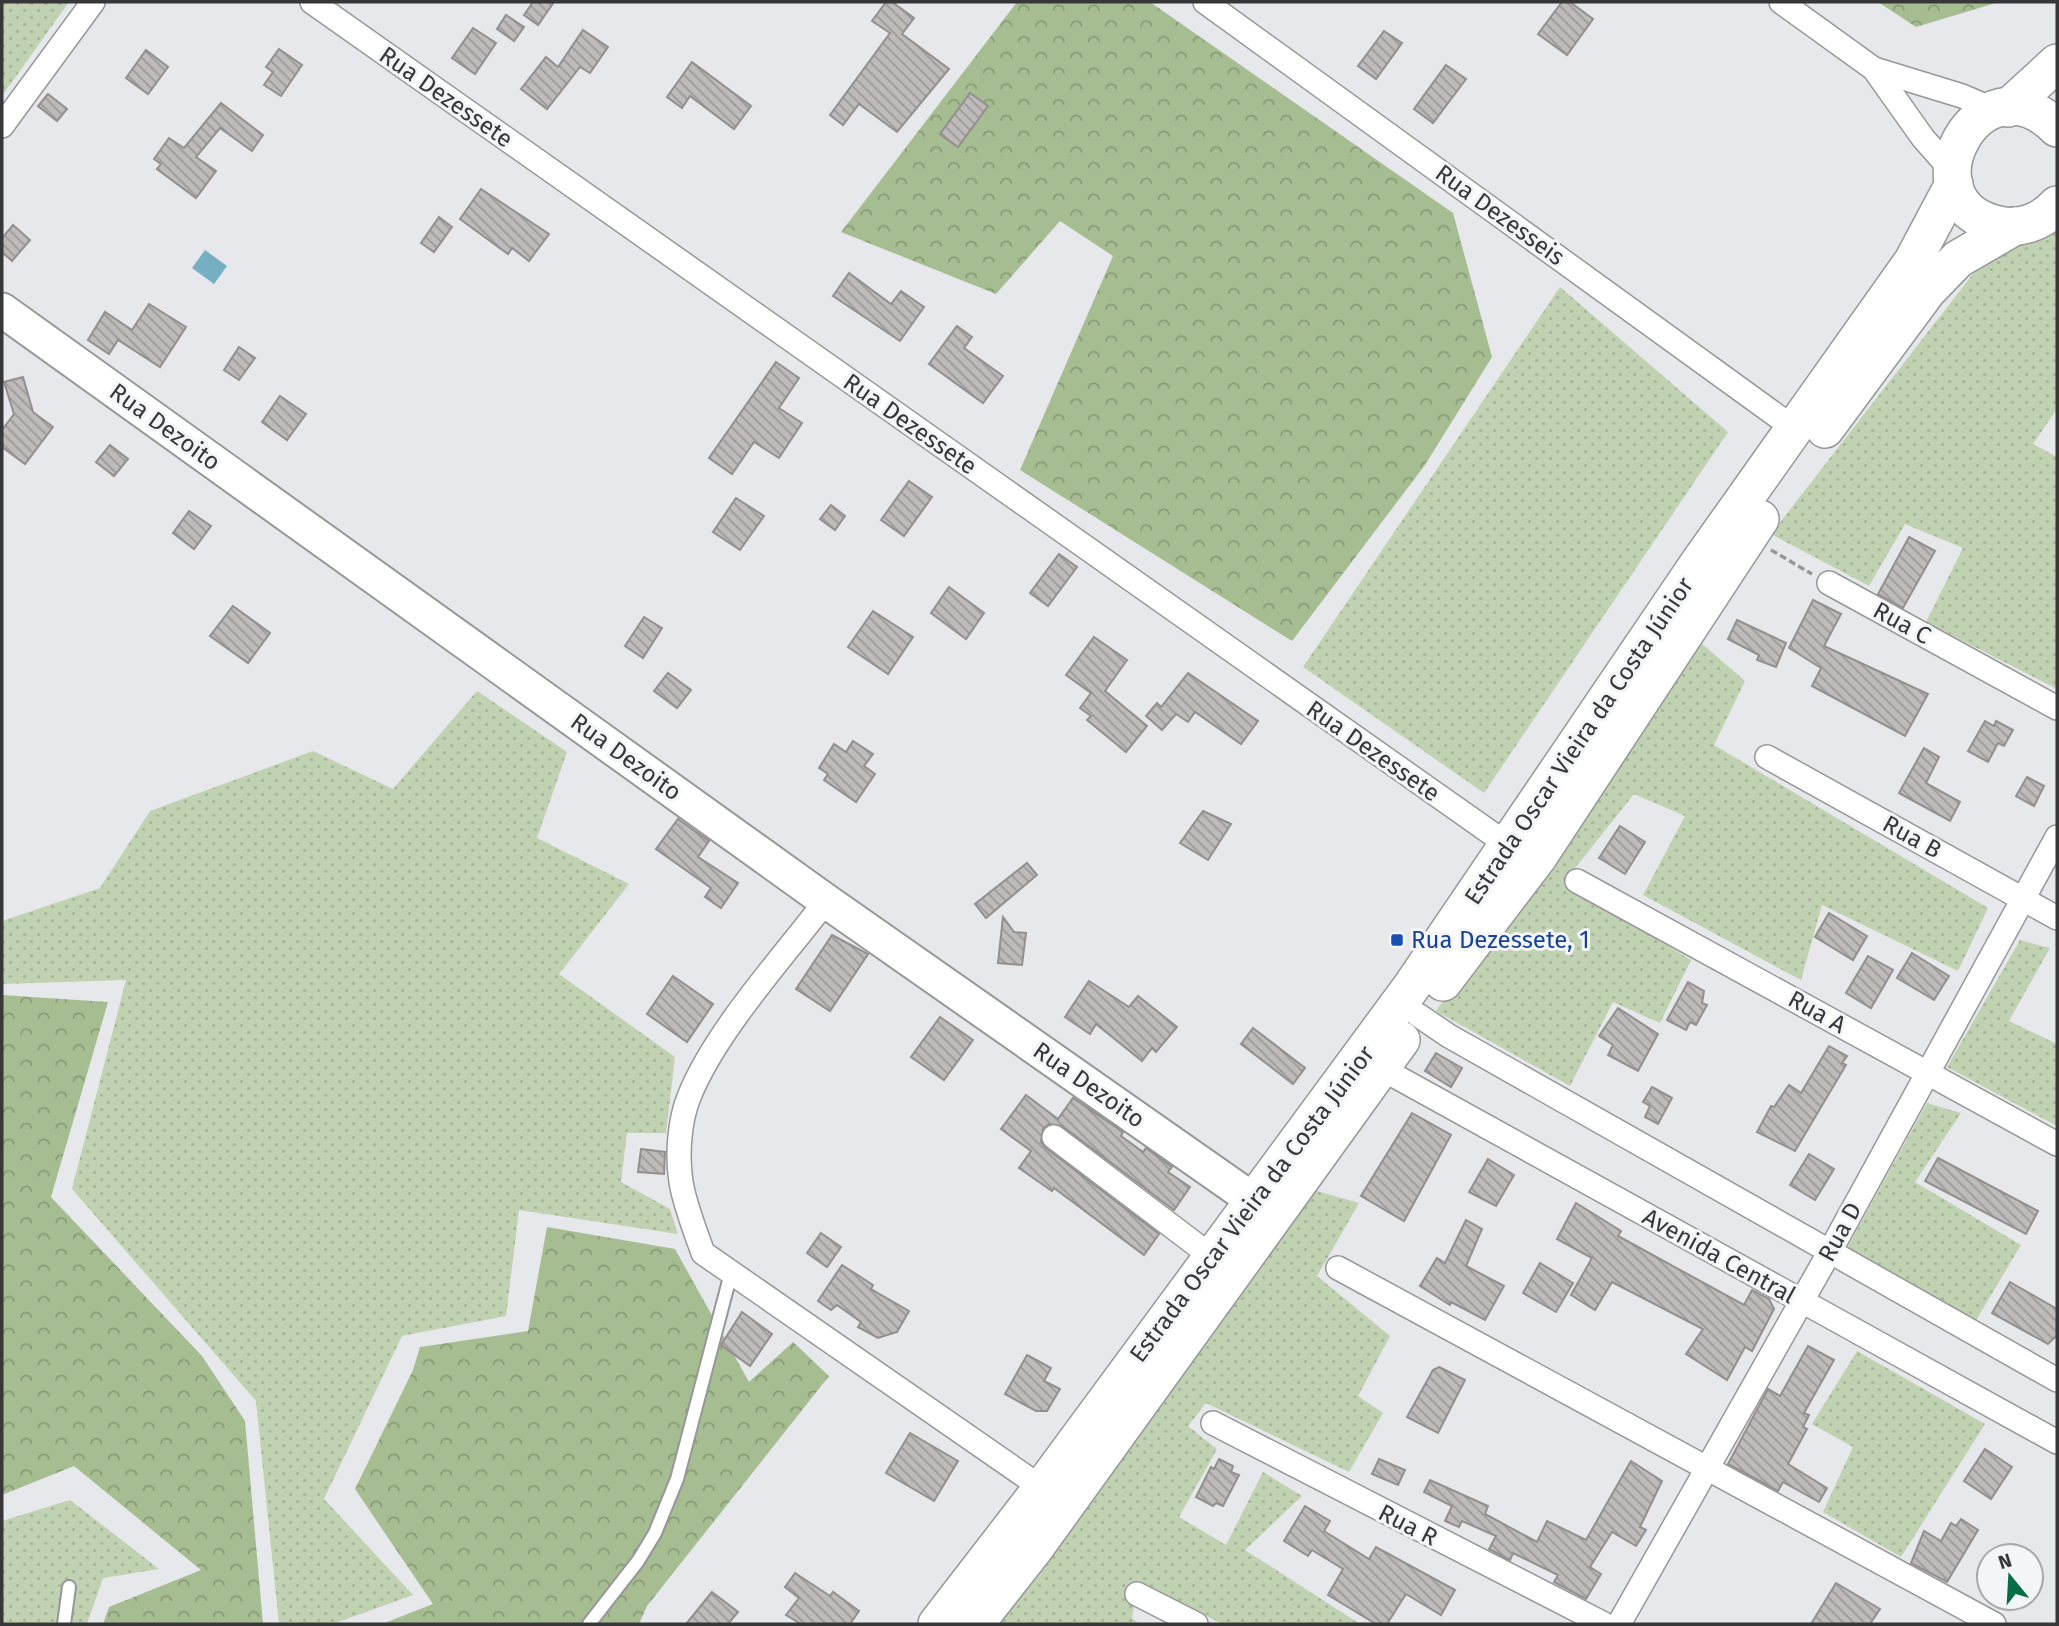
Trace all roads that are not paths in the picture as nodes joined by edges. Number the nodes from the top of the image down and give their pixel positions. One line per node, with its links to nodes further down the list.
1 (93, 2): 8 (street)
2 (312, 2): 19 (street, Rua Dezessete)
3 (1205, 2): 14 (street, Rua Dezesseis)
4 (1781, 2): 6 (street)
5 (2057, 63): 7 (main road)
6 (1874, 69): 7 (street); 10 (street)
7 (2002, 109): 9 (main road); 10 (main road, Estrada Oscar Vieira da Costa Júnior)
8 (2, 126)
9 (2057, 128)
10 (1953, 177): 12 (main road); 14 (main road, Estrada Oscar Vieira da Costa Júnior)
11 (2057, 205): 12 (main road, Estrada Oscar Vieira da Costa Júnior)
12 (2015, 226): 24 (main road, Estrada Oscar Vieira da Costa Júnior)
13 (2, 310): 22 (main road, Rua Dezoito)
14 (1795, 429): 19 (main road, Estrada Oscar Vieira da Costa Júnior)
15 (1829, 583): 16 (street, Rua C)
16 (2057, 708)
17 (1767, 757): 21 (street, Rua B)
18 (2057, 836): 21 (street, Rua D)
19 (1508, 845): 29 (main road, Estrada Oscar Vieira da Costa Júnior)
20 (1577, 881): 26 (street, Rua A)
21 (2023, 899): 23 (street, Rua B); 26 (street, Rua D)
22 (826, 901): 29 (main road, Rua Dezoito); 33 (street)
23 (2057, 918)
24 (1418, 1015): 25 (main road, Estrada Oscar Vieira da Costa Júnior); 30 (street)
25 (1380, 1073): 34 (street, Avenida Central); 46 (main road, Estrada Oscar Vieira da Costa Júnior)
26 (1929, 1073): 28 (street, Rua A); 30 (street, Rua D)
27 (1054, 1137): 31 (street)
28 (2057, 1144)
29 (1253, 1200): 31 (main road, Estrada Oscar Vieira da Costa Júnior)
30 (1829, 1253): 34 (street, Rua D); 35 (street)
31 (1211, 1256): 39 (main road, Estrada Oscar Vieira da Costa Júnior)
32 (1338, 1268): 38 (street)
33 (731, 1273): 39 (street); 44 (lane)
34 (1800, 1301): 37 (street, Avenida Central); 38 (street, Rua D)
35 (2057, 1380)
36 (1213, 1423): 48 (street, Rua R)
37 (2057, 1442)
38 (1709, 1467): 42 (street); 49 (street, Rua D)
39 (1042, 1488): 45 (main road, Estrada Oscar Vieira da Costa Júnior)
40 (69, 1587): 43 (lane)
41 (1137, 1594): 47 (street)
42 (1955, 1615): 50 (street)
43 (64, 1624)
44 (589, 1624)
45 (937, 1624)
46 (975, 1624)
47 (1196, 1624)
48 (1604, 1624)
49 (1619, 1624)
50 (1994, 1624)

